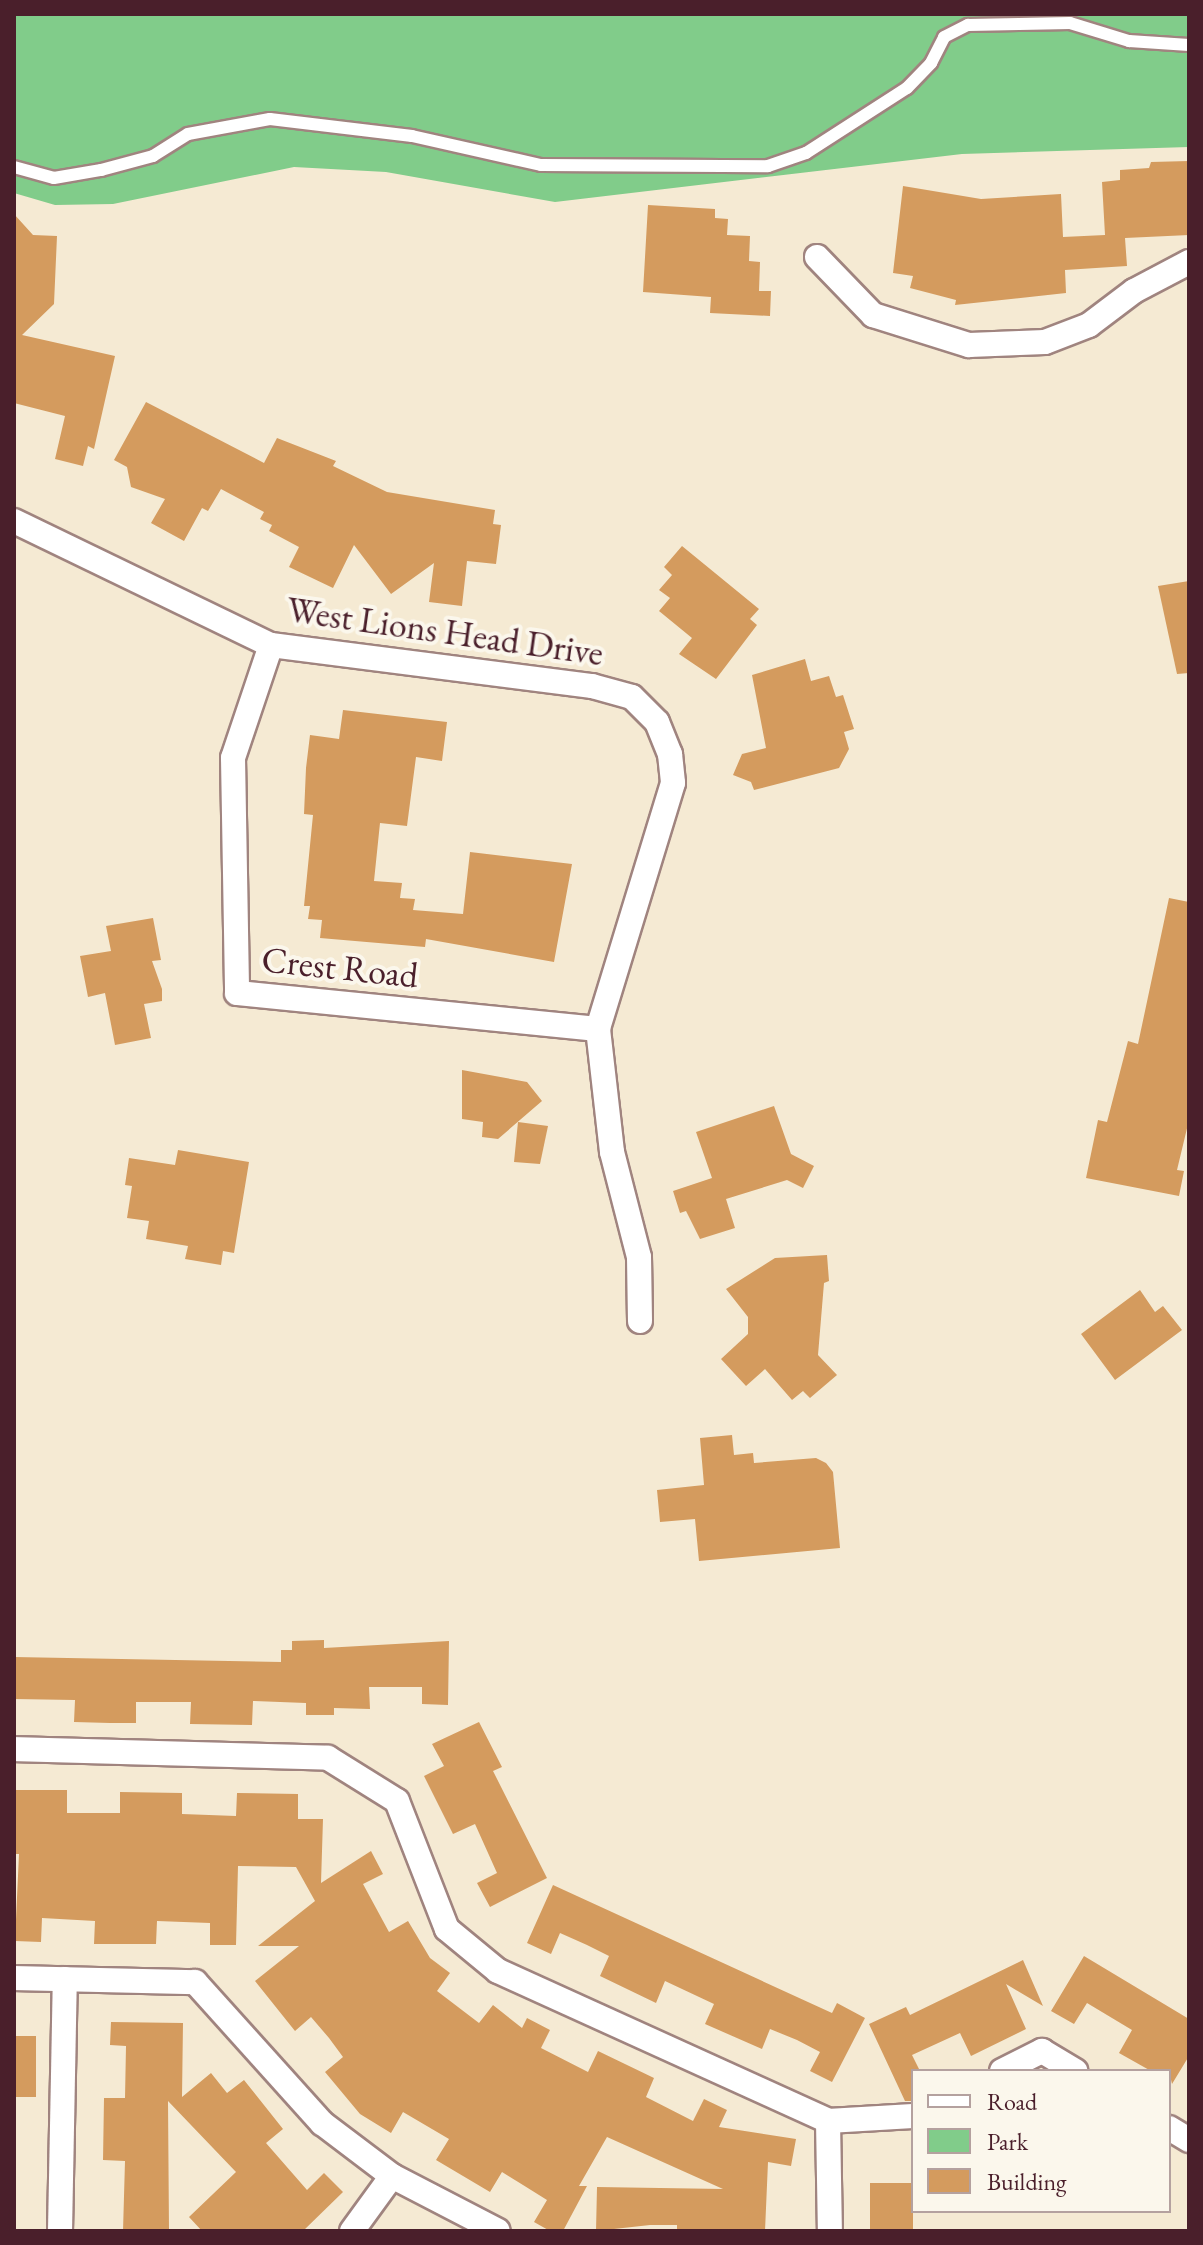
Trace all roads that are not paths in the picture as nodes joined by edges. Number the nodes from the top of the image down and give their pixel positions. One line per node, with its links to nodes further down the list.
1 (1189, 45): 2 (lane)
2 (14, 167)
3 (817, 257): 4 (street)
4 (1189, 262)
5 (14, 521): 6 (street, West Lions Head Drive)
6 (271, 645): 7 (street, Crest Road); 7 (street, West Lions Head Drive)
7 (598, 1029): 8 (street)
8 (640, 1321)
9 (14, 1749): 15 (street)
10 (14, 1978): 11 (street)
11 (65, 1979): 18 (street); 19 (street)
12 (1006, 2069): 13 (street)
13 (1072, 2069)
14 (911, 2116): 15 (street)
15 (828, 2121): 22 (street)
16 (1171, 2129): 17 (street)
17 (1189, 2140)
18 (392, 2176): 20 (street); 21 (street)
19 (60, 2231)
20 (352, 2231)
21 (498, 2231)
22 (830, 2231)

